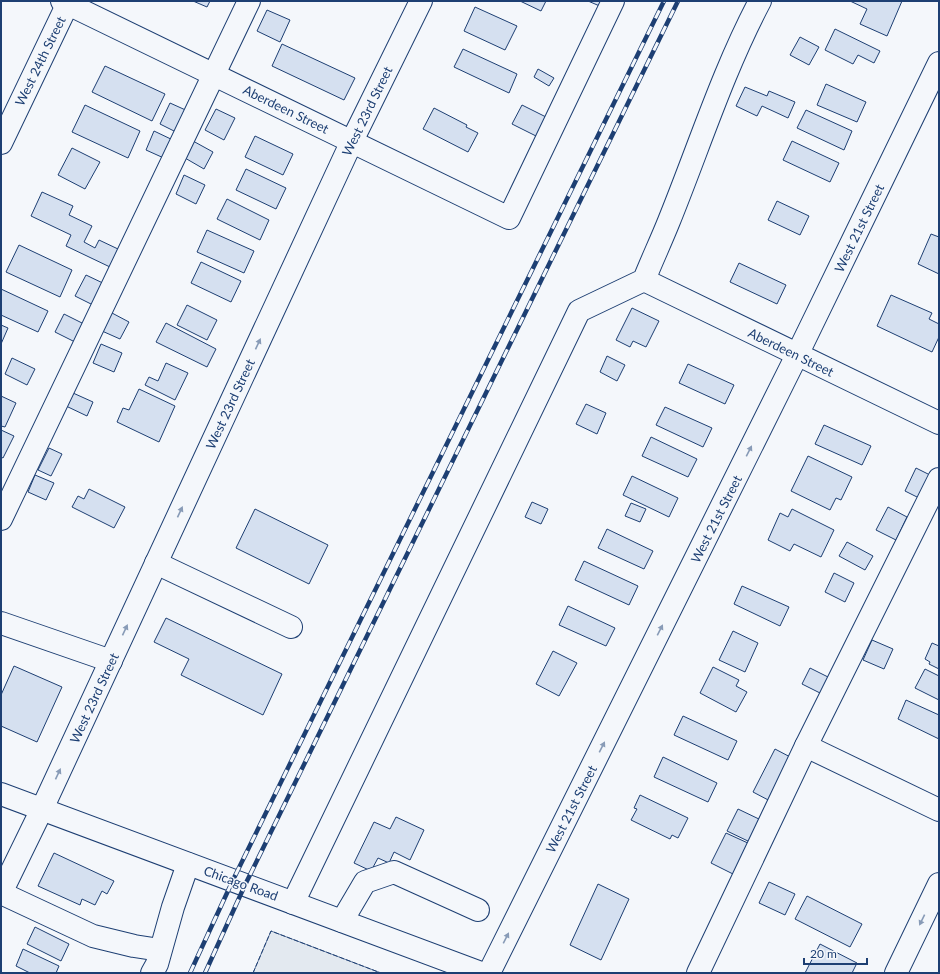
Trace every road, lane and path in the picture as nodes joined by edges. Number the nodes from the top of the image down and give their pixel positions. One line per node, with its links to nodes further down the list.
1 (249, 1): 7 (street)
2 (421, 1): 8 (street, West 23rd Street)
3 (613, 1): 8 (street, Aberdeen Street)
4 (760, 1): 10 (street)
5 (66, 2): 7 (street, Aberdeen Street); 9 (street, West 24th Street)
6 (939, 63): 11 (street, West 21st Street)
7 (214, 74): 8 (street, Aberdeen Street); 14 (street)
8 (352, 141): 15 (street, West 23rd Street, one-way to 8)
9 (1, 142)
10 (644, 280): 11 (street, Aberdeen Street); 27 (street)
11 (797, 355): 12 (street, Aberdeen Street); 33 (street, West 21st Street, one-way to 11)
12 (939, 424)
13 (939, 479): 19 (street)
14 (1, 519)
15 (156, 563): 17 (street); 18 (street, West 23rd Street, one-way to 15)
16 (1, 623): 18 (street)
17 (291, 627)
18 (111, 661): 21 (street, West 23rd Street, one-way to 18)
19 (806, 746): 22 (street); 34 (street)
20 (1, 794): 21 (street, Chicago Road)
21 (42, 809): 23 (street, West 23rd Street); 24 (street, Chicago Road)
22 (939, 810)
23 (9, 858): 26 (street, West 23rd Street)
24 (188, 864): 27 (street, Chicago Road); 30 (street)
25 (939, 884): 35 (street, one-way to 35)
26 (1, 893): 30 (street)
27 (293, 903): 29 (street, Chicago Road)
28 (478, 910): 29 (street)
29 (342, 921): 32 (street, Chicago Road)
30 (160, 950): 31 (street)
31 (152, 973)
32 (481, 973)
33 (489, 973)
34 (698, 973)
35 (896, 973)

